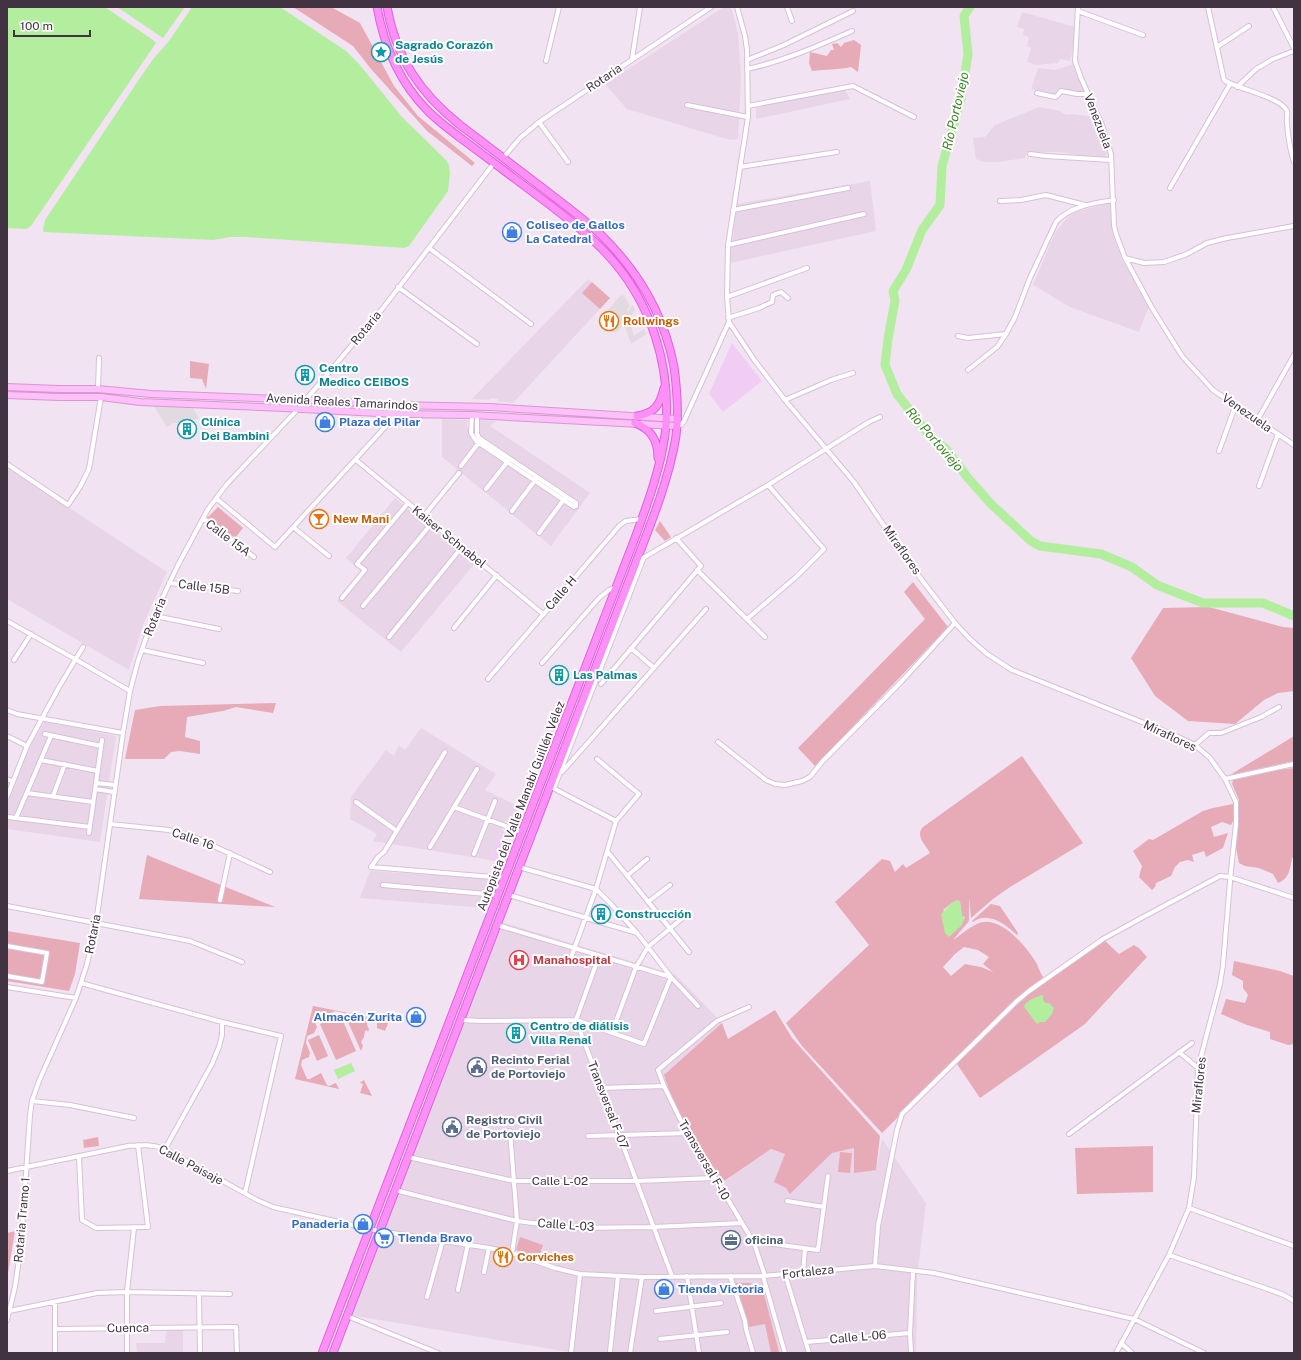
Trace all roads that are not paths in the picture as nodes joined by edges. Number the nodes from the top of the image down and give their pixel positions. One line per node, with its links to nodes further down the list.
1 (377, 7): 38 (main road, Autopista del Valle Manabí Guillén Vélez)
2 (387, 7): 34 (main road, Autopista del Valle Manabí Guillén Vélez)
3 (559, 7): 21 (street)
4 (640, 7): 19 (street)
5 (711, 7): 19 (street, Rotaria)
6 (737, 7): 20 (street)
7 (787, 7): 12 (street)
8 (1208, 7): 16 (street)
9 (1273, 7): 17 (street)
10 (1078, 9): 15 (street); 26 (street, Venezuela)
11 (853, 11): 20 (street)
12 (792, 21)
13 (1249, 26): 16 (street)
14 (852, 31): 22 (street)
15 (1143, 36)
16 (1217, 47): 23 (street)
17 (1294, 48)
18 (1294, 51): 24 (street)
19 (632, 60): 31 (street, Rotaria)
20 (747, 60): 22 (street)
21 (546, 61)
22 (747, 69): 28 (street)
23 (1230, 84): 24 (street); 41 (street)
24 (1237, 87): 37 (street)
25 (1037, 93): 26 (street)
26 (1089, 94): 35 (street, Venezuela)
27 (687, 105): 30 (street)
28 (748, 106): 29 (street); 30 (street)
29 (914, 116)
30 (748, 117): 39 (street)
31 (539, 122): 34 (street, Rotaria); 36 (street)
32 (837, 152): 39 (street)
33 (1030, 154): 35 (street)
34 (503, 158): 81 (main road, Autopista del Valle Manabí Guillén Vélez)
35 (1111, 160): 42 (street, Venezuela)
36 (568, 162)
37 (1294, 162)
38 (494, 163): 49 (street, Rotaria); 64 (main road, Autopista del Valle Manabí Guillén Vélez)
39 (740, 167): 45 (street)
40 (848, 188): 45 (street)
41 (1170, 188)
42 (1114, 200): 44 (street); 50 (street, Venezuela)
43 (1000, 201): 44 (street)
44 (1085, 205): 57 (street)
45 (733, 210): 48 (street)
46 (864, 214): 48 (street)
47 (1294, 226): 50 (street)
48 (728, 245): 53 (street)
49 (429, 248): 52 (street, Rotaria); 56 (street)
50 (1125, 258): 73 (street, Venezuela)
51 (807, 268): 53 (street)
52 (398, 287): 59 (street); 70 (street, Rotaria)
53 (727, 297): 55 (street)
54 (788, 298): 55 (street)
55 (729, 320): 71 (street, Miraflores); 81 (street)
56 (531, 324)
57 (1006, 334): 58 (street); 62 (street)
58 (958, 336)
59 (476, 344)
60 (1294, 355): 78 (street)
61 (99, 358): 66 (street)
62 (968, 370)
63 (853, 373): 71 (street)
64 (665, 378): 79 (main road); 80 (main road, Autopista del Valle Manabí Guillén Vélez)
65 (7, 387): 66 (main road, Avenida Reales Tamarindos)
66 (98, 389): 67 (main road, Avenida Reales Tamarindos)
67 (151, 394): 70 (main road, Avenida Reales Tamarindos); 72 (main road)
68 (7, 395): 69 (main road, Avenida Reales Tamarindos)
69 (101, 397): 72 (main road, Avenida Reales Tamarindos); 89 (street)
70 (305, 400): 74 (street, Rotaria); 79 (main road, Avenida Reales Tamarindos)
71 (785, 400): 85 (street, Miraflores)
72 (150, 402): 74 (main road, Avenida Reales Tamarindos)
73 (1236, 404): 78 (street, Venezuela); 86 (street)
74 (298, 409): 75 (main road, Avenida Reales Tamarindos); 97 (street, Rotaria)
75 (397, 414): 76 (main road, Avenida Reales Tamarindos); 87 (street)
76 (474, 415): 79 (main road, Avenida Reales Tamarindos); 83 (street)
77 (880, 418): 85 (street)
78 (1258, 419): 82 (street, Venezuela)
79 (636, 420): 80 (main road, Avenida Reales Tamarindos); 92 (main road)
80 (666, 422): 81 (main road, Avenida Reales Tamarindos); 92 (main road, Autopista del Valle Manabí Guillén Vélez)
81 (677, 422): 111 (main road, Autopista del Valle Manabí Guillén Vélez)
82 (1278, 434): 84 (street, Venezuela); 95 (street)
83 (480, 442): 88 (street); 90 (street)
84 (1294, 445)
85 (825, 449): 94 (street); 126 (street, Miraflores)
86 (1218, 451)
87 (356, 460): 98 (street, Kaiser Schnabel); 104 (street)
88 (508, 460): 93 (street); 96 (street)
89 (7, 464)
90 (461, 466)
91 (459, 474): 100 (street)
92 (656, 475): 102 (main road, Autopista del Valle Manabí Guillén Vélez)
93 (536, 479): 99 (street); 105 (street)
94 (768, 484): 106 (street); 124 (street)
95 (1259, 486)
96 (486, 489)
97 (216, 498): 101 (street, Rotaria); 104 (street)
98 (408, 503): 100 (street, Kaiser Schnabel); 117 (street)
99 (512, 511)
100 (424, 516): 103 (street, Kaiser Schnabel)
101 (202, 518): 109 (street, Calle 15A); 114 (street, Rotaria)
102 (642, 519): 115 (main road, Autopista del Valle Manabí Guillén Vélez); 122 (street, Calle H)
103 (432, 523): 107 (street, Kaiser Schnabel); 120 (street)
104 (293, 527): 108 (street)
105 (539, 533)
106 (676, 538): 110 (street); 112 (street)
107 (462, 547): 113 (street, Kaiser Schnabel); 130 (street)
108 (329, 556)
109 (254, 557)
110 (644, 557): 111 (street); 140 (street)
111 (636, 562): 140 (main road, Autopista del Valle Manabí Guillén Vélez)
112 (697, 570): 124 (street); 133 (street)
113 (497, 575): 122 (street, Kaiser Schnabel); 127 (street)
114 (169, 583): 116 (street, Calle 15B); 123 (street, Rotaria)
115 (616, 587): 118 (street); 119 (main road, Autopista del Valle Manabí Guillén Vélez)
116 (238, 591)
117 (342, 598)
118 (599, 598): 119 (street); 138 (street)
119 (610, 603): 188 (main road, Autopista del Valle Manabí Guillén Vélez)
120 (364, 606)
121 (706, 609): 139 (street)
122 (543, 614): 142 (street, Calle H)
123 (155, 616): 128 (street); 134 (street, Rotaria)
124 (747, 620): 131 (street)
125 (7, 621): 129 (street)
126 (955, 623): 153 (street); 154 (street, Miraflores)
127 (454, 628)
128 (219, 629)
129 (31, 634): 135 (street); 136 (street)
130 (389, 636)
131 (765, 636)
132 (83, 647): 135 (street)
133 (631, 648): 139 (street); 141 (street)
134 (142, 650): 137 (street); 144 (street, Rotaria)
135 (76, 659): 144 (street); 147 (street)
136 (14, 660)
137 (202, 663)
138 (542, 663)
139 (654, 668): 164 (street)
140 (598, 669): 141 (street); 164 (street); 170 (main road, Autopista del Valle Manabí Guillén Vélez)
141 (611, 672): 143 (street)
142 (488, 679)
143 (601, 684)
144 (130, 691): 148 (street, Rotaria)
145 (1279, 707): 154 (street)
146 (7, 710): 147 (street)
147 (42, 718): 148 (street); 155 (street)
148 (123, 733): 169 (street, Rotaria)
149 (44, 734): 151 (street)
150 (7, 736): 155 (street)
151 (51, 736): 156 (street); 159 (street)
152 (102, 740): 156 (street)
153 (718, 742)
154 (1195, 745): 166 (street, Miraflores)
155 (27, 746): 167 (street)
156 (101, 746): 163 (street)
157 (446, 752): 186 (street)
158 (597, 759): 183 (street)
159 (41, 760): 160 (street); 173 (street)
160 (65, 764): 163 (street); 174 (street)
161 (1294, 764): 166 (street)
162 (477, 769): 179 (street)
163 (98, 770): 168 (street)
164 (560, 774): 170 (street); 170 (street)
165 (7, 778): 167 (street)
166 (1225, 780): 197 (street, Miraflores)
167 (13, 782): 175 (street)
168 (96, 783): 169 (street); 171 (street)
169 (115, 785): 172 (street, Rotaria)
170 (552, 786): 183 (street); 194 (main road, Autopista del Valle Manabí Guillén Vélez)
171 (95, 789): 172 (street); 177 (street)
172 (114, 792): 184 (street, Rotaria)
173 (27, 793): 174 (street); 181 (street)
174 (53, 796): 177 (street)
175 (7, 797)
176 (495, 801): 182 (street)
177 (93, 802): 185 (street)
178 (356, 802): 186 (street)
179 (454, 807): 182 (street); 189 (street)
180 (8, 817): 181 (street)
181 (16, 818): 185 (street)
182 (488, 820): 188 (street); 192 (street)
183 (616, 821): 190 (street)
184 (110, 824): 191 (street, Calle 16); 212 (street, Rotaria)
185 (90, 827): 187 (street)
186 (396, 831): 198 (street)
187 (89, 832)
188 (522, 832): 198 (main road, Autopista del Valle Manabí Guillén Vélez)
189 (430, 847)
190 (607, 851): 196 (street); 201 (street)
191 (230, 853): 195 (street, Calle 16); 205 (street)
192 (474, 854)
193 (647, 859): 196 (street)
194 (519, 867): 201 (street); 203 (main road, Autopista del Valle Manabí Guillén Vélez)
195 (270, 872)
196 (627, 876): 206 (street)
197 (1230, 877): 204 (street); 237 (street, Miraflores); 276 (street)
198 (505, 878): 202 (main road, Autopista del Valle Manabí Guillén Vélez)
199 (383, 885): 202 (street)
200 (670, 885): 206 (street)
201 (596, 889): 211 (street); 215 (street)
202 (498, 895): 208 (main road, Autopista del Valle Manabí Guillén Vélez)
203 (509, 895): 209 (main road, Autopista del Valle Manabí Guillén Vélez); 211 (street)
204 (1294, 898)
205 (220, 900)
206 (648, 902): 214 (street)
207 (7, 906): 212 (street)
208 (492, 911): 209 (main road); 266 (main road, Autopista del Valle Manabí Guillén Vélez)
209 (501, 914): 213 (main road, Autopista del Valle Manabí Guillén Vélez)
210 (685, 916): 214 (street)
211 (586, 918): 215 (street); 218 (street)
212 (96, 923): 221 (street); 226 (street, Rotaria)
213 (497, 925): 218 (street); 231 (main road, Autopista del Valle Manabí Guillén Vélez)
214 (670, 929): 217 (street); 219 (street)
215 (637, 934): 217 (street)
216 (7, 946): 224 (street)
217 (648, 947): 223 (street); 225 (street)
218 (575, 948): 220 (street); 222 (street)
219 (689, 952)
220 (599, 956): 223 (street); 232 (street)
221 (242, 962)
222 (570, 963)
223 (636, 967): 225 (street); 234 (street)
224 (7, 976)
225 (671, 977): 229 (street); 234 (street)
226 (81, 983): 228 (street, Rotaria); 233 (street)
227 (7, 987): 228 (street)
228 (76, 998): 240 (street, Rotaria)
229 (698, 1006)
230 (749, 1007): 238 (street, Transversal F-10)
231 (460, 1020): 232 (street); 250 (main road, Autopista del Valle Manabí Guillén Vélez)
232 (576, 1020): 234 (street); 239 (street, Transversal F-07)
233 (222, 1022): 248 (street); 258 (street)
234 (612, 1032)
235 (1192, 1043): 236 (street)
236 (1179, 1052): 237 (street); 244 (street)
237 (1198, 1068): 261 (street, Miraflores)
238 (664, 1086): 239 (street); 243 (street, Transversal F-10)
239 (601, 1088): 245 (street, Transversal F-07)
240 (32, 1101): 241 (street); 251 (street, Rotaria)
241 (134, 1118)
242 (510, 1131): 255 (street)
243 (688, 1133): 245 (street); 254 (street, Transversal F-10)
244 (1069, 1134)
245 (619, 1135): 246 (street); 256 (street, Transversal F-07)
246 (588, 1136)
247 (138, 1145): 248 (street, Calle Paisaje); 249 (street, Calle Paisaje); 265 (street)
248 (166, 1149): 258 (street, Calle Paisaje)
249 (79, 1157): 251 (street, Calle Paisaje); 265 (street)
250 (408, 1157): 255 (street, Calle L-02); 257 (main road, Autopista del Valle Manabí Guillén Vélez)
251 (26, 1168): 252 (street, Calle Paisaje); 297 (street, Rotaria Tramo 1)
252 (7, 1171)
253 (828, 1176): 260 (street)
254 (714, 1178): 256 (street, Calle L-02); 263 (street, Transversal F-10)
255 (514, 1181): 256 (street, Calle L-02); 262 (street)
256 (637, 1181): 264 (street, Transversal F-07)
257 (395, 1190): 262 (street, Calle L-03); 267 (main road, Autopista del Valle Manabí Guillén Vélez)
258 (245, 1193): 266 (street, Calle Paisaje)
259 (787, 1201): 260 (street)
260 (824, 1207): 273 (street)
261 (1189, 1208): 271 (street); 275 (street, Miraflores)
262 (517, 1221): 264 (street, Calle L-03); 274 (street)
263 (742, 1223): 264 (street, Calle L-03); 286 (street, Transversal F-10)
264 (654, 1227): 283 (street, Transversal F-07)
265 (134, 1228): 289 (street)
266 (370, 1229): 267 (street, Calle Paisaje); 316 (main road, Autopista del Valle Manabí Guillén Vélez)
267 (379, 1230): 268 (street, Fortaleza); 299 (main road, Autopista del Valle Manabí Guillén Vélez)
268 (443, 1240): 270 (street, Fortaleza); 292 (street)
269 (759, 1242): 273 (street)
270 (468, 1244): 272 (street, Fortaleza); 288 (street)
271 (1294, 1246)
272 (489, 1248): 274 (street, Fortaleza); 278 (street)
273 (805, 1249): 279 (street)
274 (512, 1253): 280 (street, Fortaleza)
275 (1169, 1256): 293 (street); 300 (street, Miraflores)
276 (875, 1266): 277 (street, Fortaleza); 279 (street, Fortaleza)
277 (913, 1271): 300 (street, Fortaleza); 306 (street)
278 (484, 1272)
279 (803, 1272): 281 (street, Fortaleza)
280 (580, 1274): 282 (street, Fortaleza); 319 (street)
281 (785, 1274): 286 (street, Fortaleza); 309 (street)
282 (618, 1276): 287 (street, Fortaleza); 311 (street)
283 (672, 1276): 284 (street, Fortaleza); 287 (street, Fortaleza)
284 (687, 1276): 285 (street, Fortaleza); 296 (street)
285 (730, 1276): 286 (street, Fortaleza); 322 (street)
286 (764, 1276): 323 (street, Transversal F-10)
287 (642, 1277): 320 (street)
288 (458, 1290)
289 (126, 1292): 290 (street); 294 (street); 303 (street)
290 (199, 1294): 291 (street); 302 (street)
291 (230, 1294)
292 (427, 1298)
293 (1294, 1301)
294 (55, 1302): 297 (street); 304 (street)
295 (721, 1303): 296 (street)
296 (691, 1307): 298 (street); 307 (street)
297 (9, 1311): 301 (street, Rotaria Tramo 1)
298 (656, 1311)
299 (347, 1316): 317 (main road, Autopista del Valle Manabí Guillén Vélez); 318 (street)
300 (1134, 1319): 310 (street, Miraflores); 328 (street, Fortaleza)
301 (7, 1320)
302 (200, 1327): 303 (street, Cuenca); 314 (street); 315 (street, Cuenca)
303 (127, 1328): 304 (street, Cuenca); 313 (street)
304 (55, 1329): 312 (street)
305 (727, 1332): 307 (street)
306 (910, 1332): 309 (street, Calle L-06); 325 (street)
307 (696, 1334): 308 (street); 321 (street)
308 (660, 1339)
309 (806, 1342): 324 (street)
310 (1121, 1343): 326 (street, Miraflores); 327 (street)
311 (610, 1352)
312 (56, 1353)
313 (127, 1353)
314 (200, 1353)
315 (237, 1353)
316 (322, 1353)
317 (333, 1353)
318 (438, 1353)
319 (571, 1353)
320 (630, 1353)
321 (699, 1353)
322 (753, 1353)
323 (785, 1353)
324 (809, 1353)
325 (911, 1353)
326 (1116, 1353)
327 (1132, 1353)
328 (1204, 1353)

